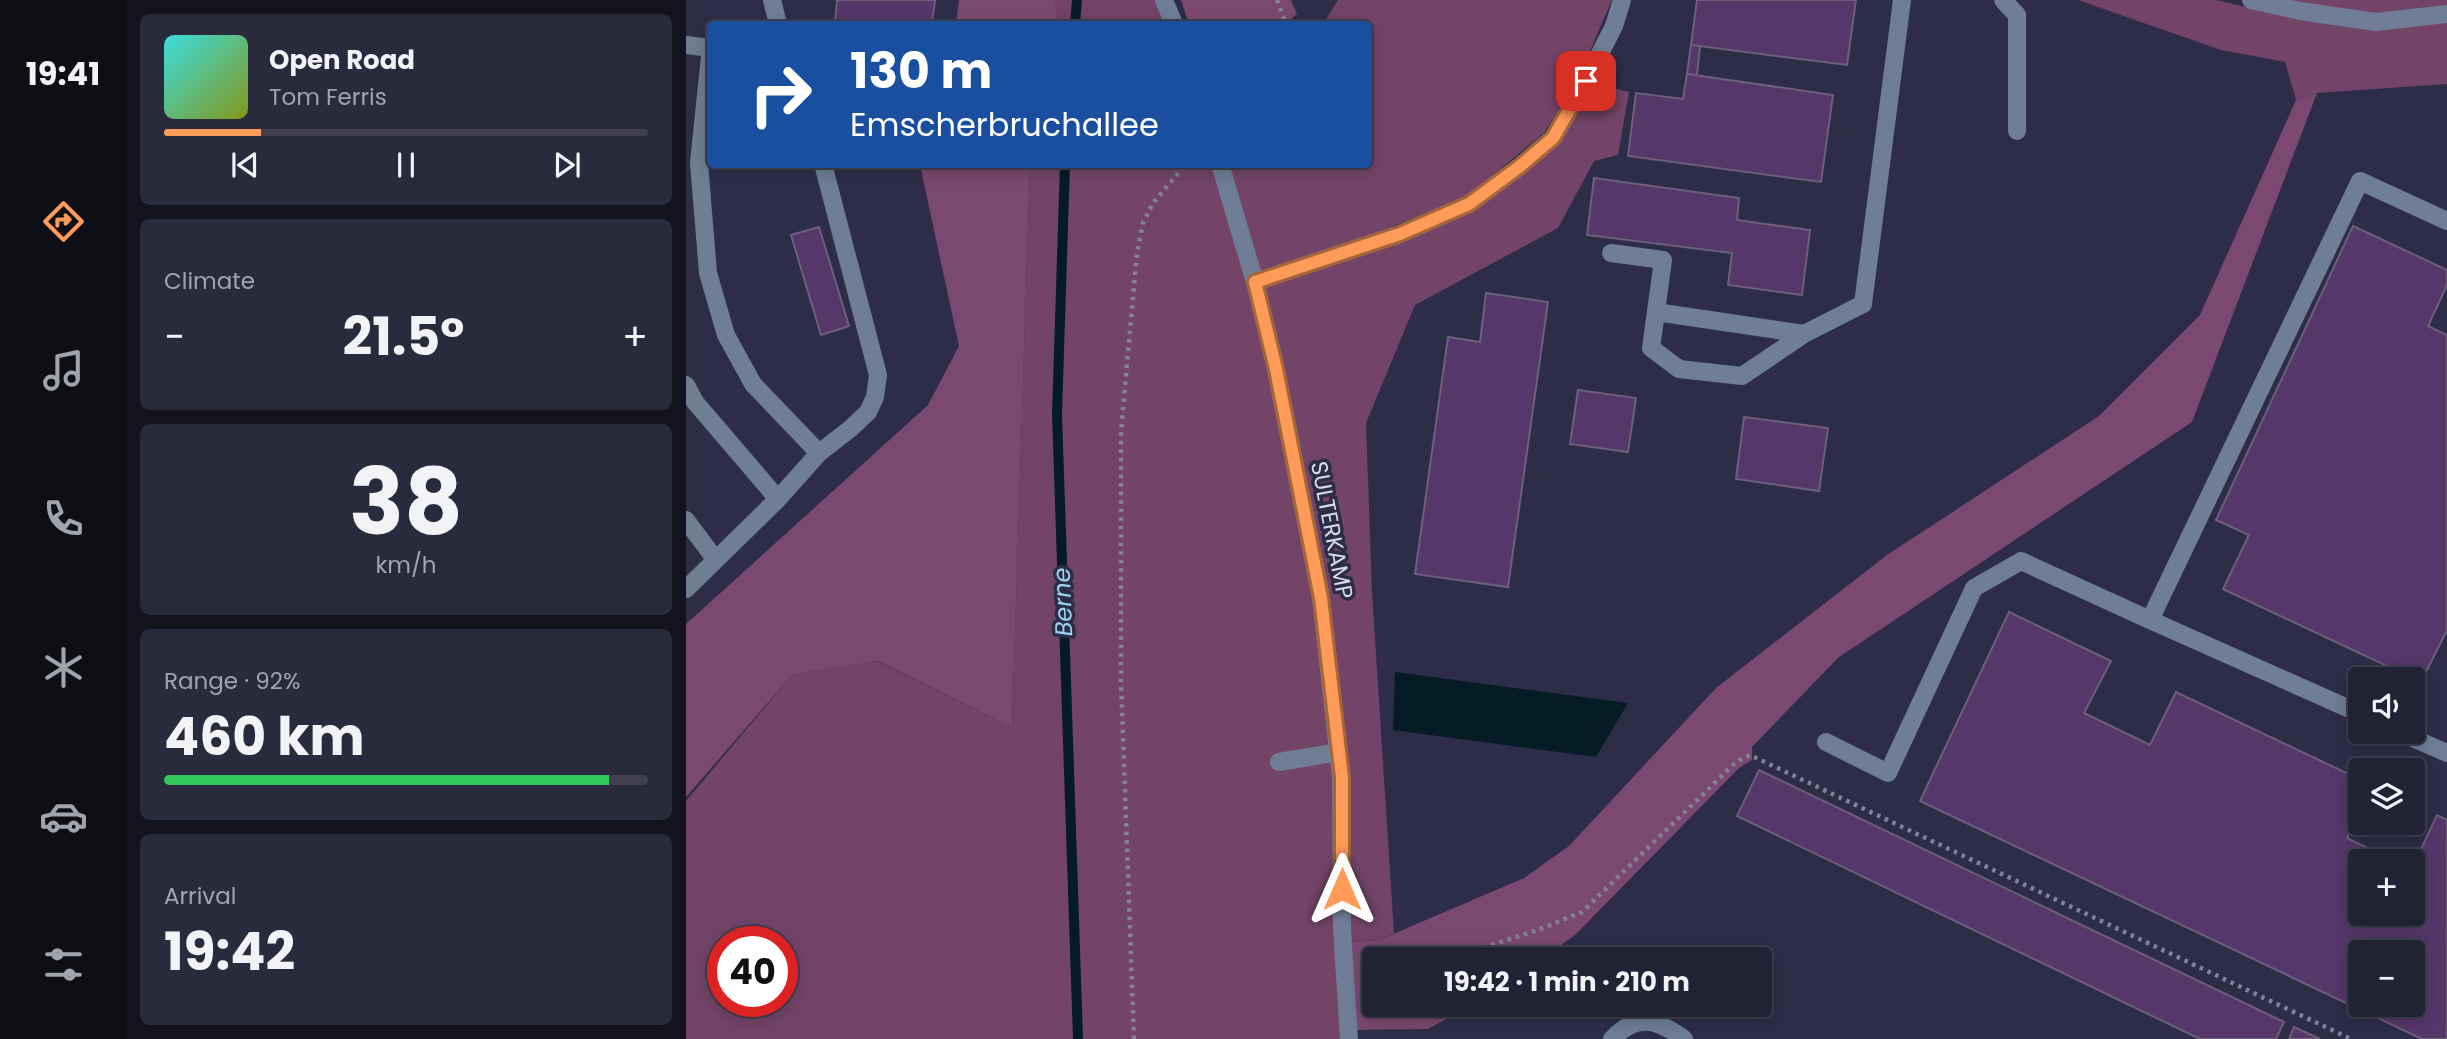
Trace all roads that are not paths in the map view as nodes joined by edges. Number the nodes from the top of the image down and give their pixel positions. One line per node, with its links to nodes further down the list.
1 (772, 0): 8 (street)
2 (1164, 0): 9 (street)
3 (1622, 0): 18 (street)
4 (1902, 0): 20 (street)
5 (2003, 0): 13 (street)
6 (2251, 0): 7 (street)
7 (2447, 14)
8 (777, 21)
9 (1173, 21)
10 (686, 45): 11 (street)
11 (707, 48)
12 (707, 85): 22 (street)
13 (2017, 131)
14 (824, 168): 22 (street)
15 (1223, 172): 18 (street, SULTERKAMP)
16 (2447, 221): 27 (street)
17 (1611, 253): 19 (street)
18 (1255, 282): 31 (street, SULTERKAMP)
19 (1657, 312): 20 (street); 20 (street)
20 (1804, 334)
21 (686, 385): 23 (street)
22 (819, 453): 23 (street)
23 (778, 499): 25 (street)
24 (686, 520): 25 (street)
25 (715, 559): 26 (street)
26 (686, 589)
27 (2150, 620): 28 (street); 29 (street)
28 (2348, 708)
29 (1826, 742)
30 (2425, 743): 32 (street)
31 (1339, 752): 33 (street); 34 (street, SULTERKAMP)
32 (2447, 753)
33 (1279, 762)
34 (1349, 1039)
35 (1612, 1039): 36 (street)
36 (1684, 1039)

